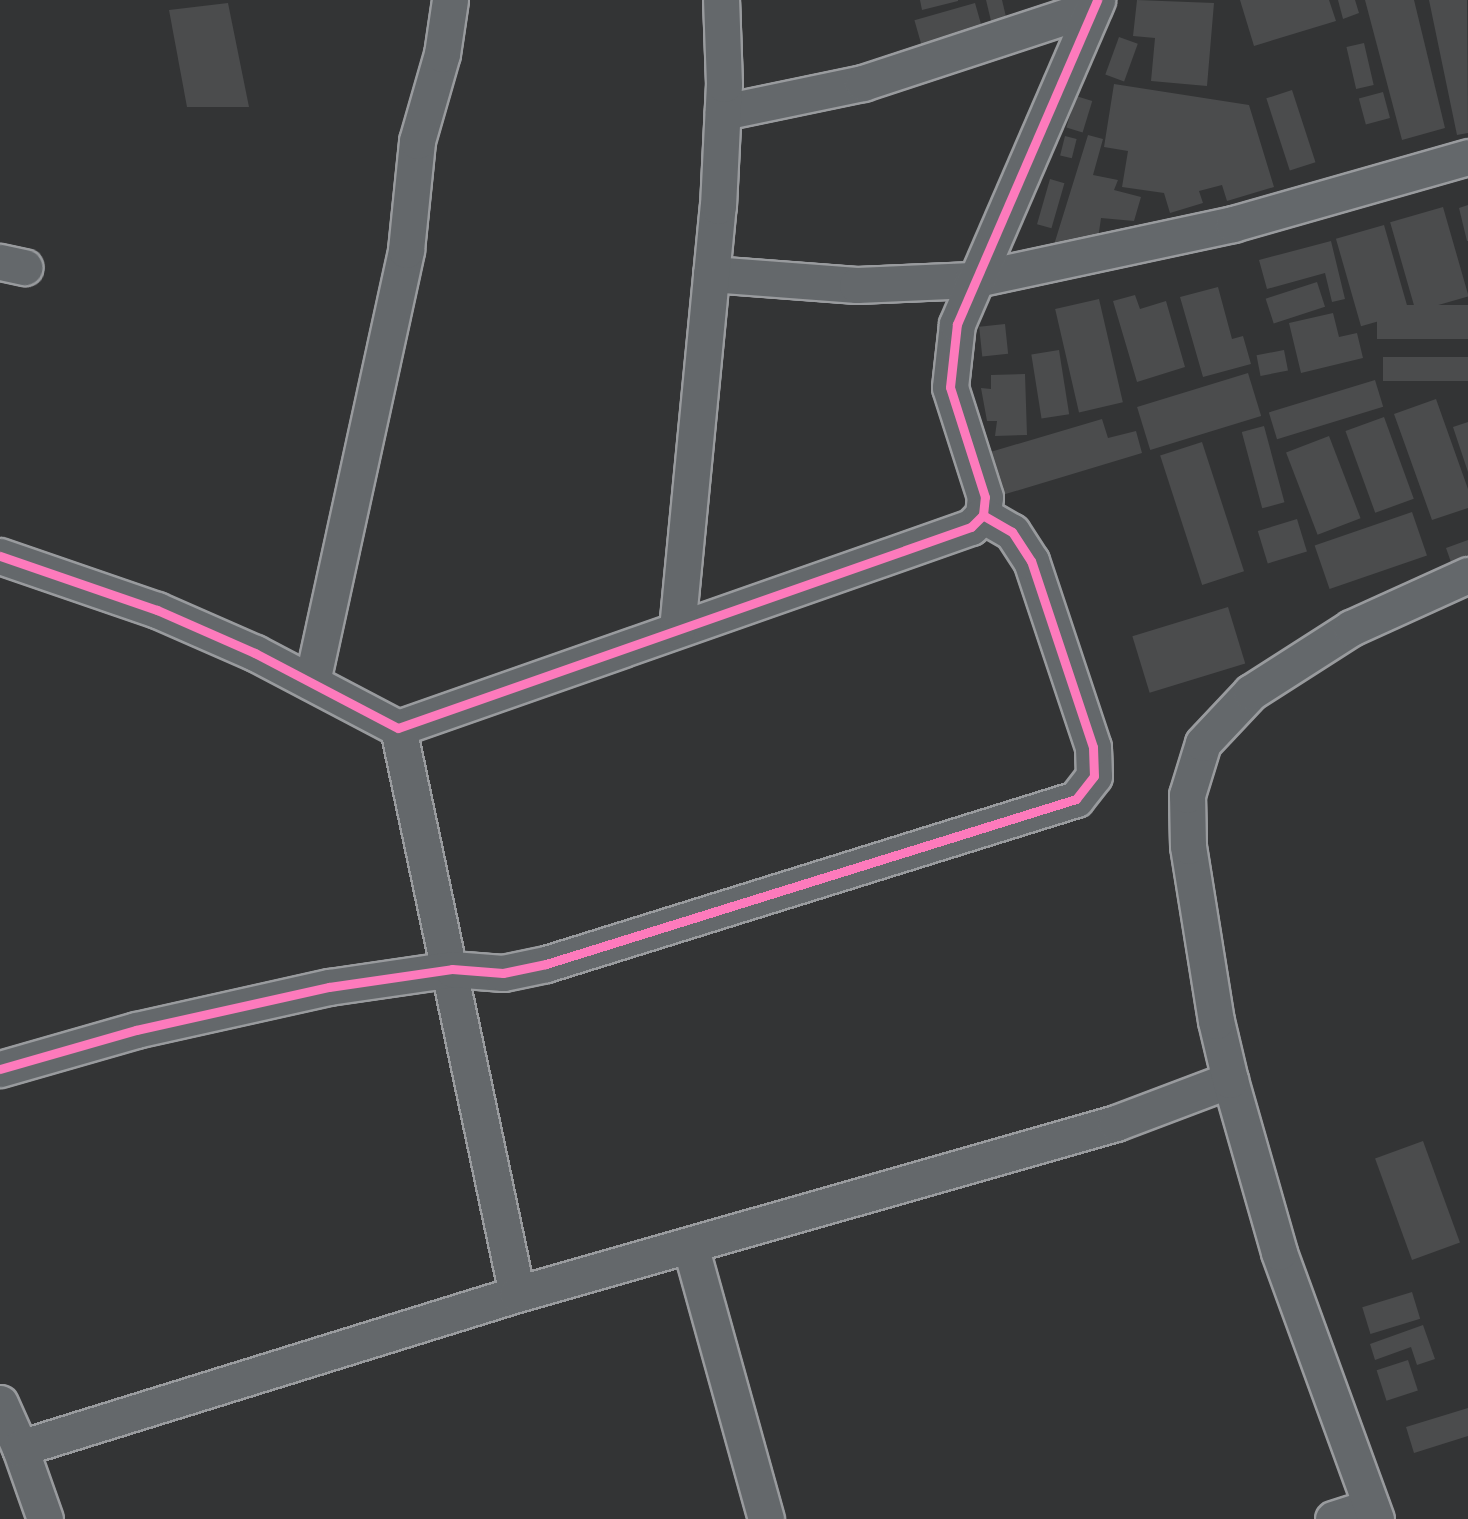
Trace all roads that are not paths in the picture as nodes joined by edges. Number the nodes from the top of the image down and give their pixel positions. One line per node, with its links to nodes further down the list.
1 (450, 0): 12 (street)
2 (721, 0): 4 (street)
3 (1095, 4): 4 (street); 7 (street)
4 (723, 112): 6 (street)
5 (1468, 157): 7 (street)
6 (711, 274): 7 (street); 11 (street)
7 (972, 280): 8 (street)
8 (983, 515): 11 (street); 14 (street)
9 (1, 558): 12 (street)
10 (1468, 575): 16 (street)
11 (677, 629): 13 (street)
12 (312, 682): 13 (street)
13 (398, 728): 14 (street)
14 (452, 969): 15 (street); 18 (street)
15 (0, 1069)
16 (1230, 1080): 17 (street); 21 (street)
17 (690, 1245): 18 (street); 23 (street)
18 (517, 1294): 20 (street)
19 (0, 1403): 20 (street)
20 (20, 1448): 22 (street)
21 (1373, 1513): 24 (street)
22 (45, 1519)
23 (766, 1519)
24 (1334, 1519)

